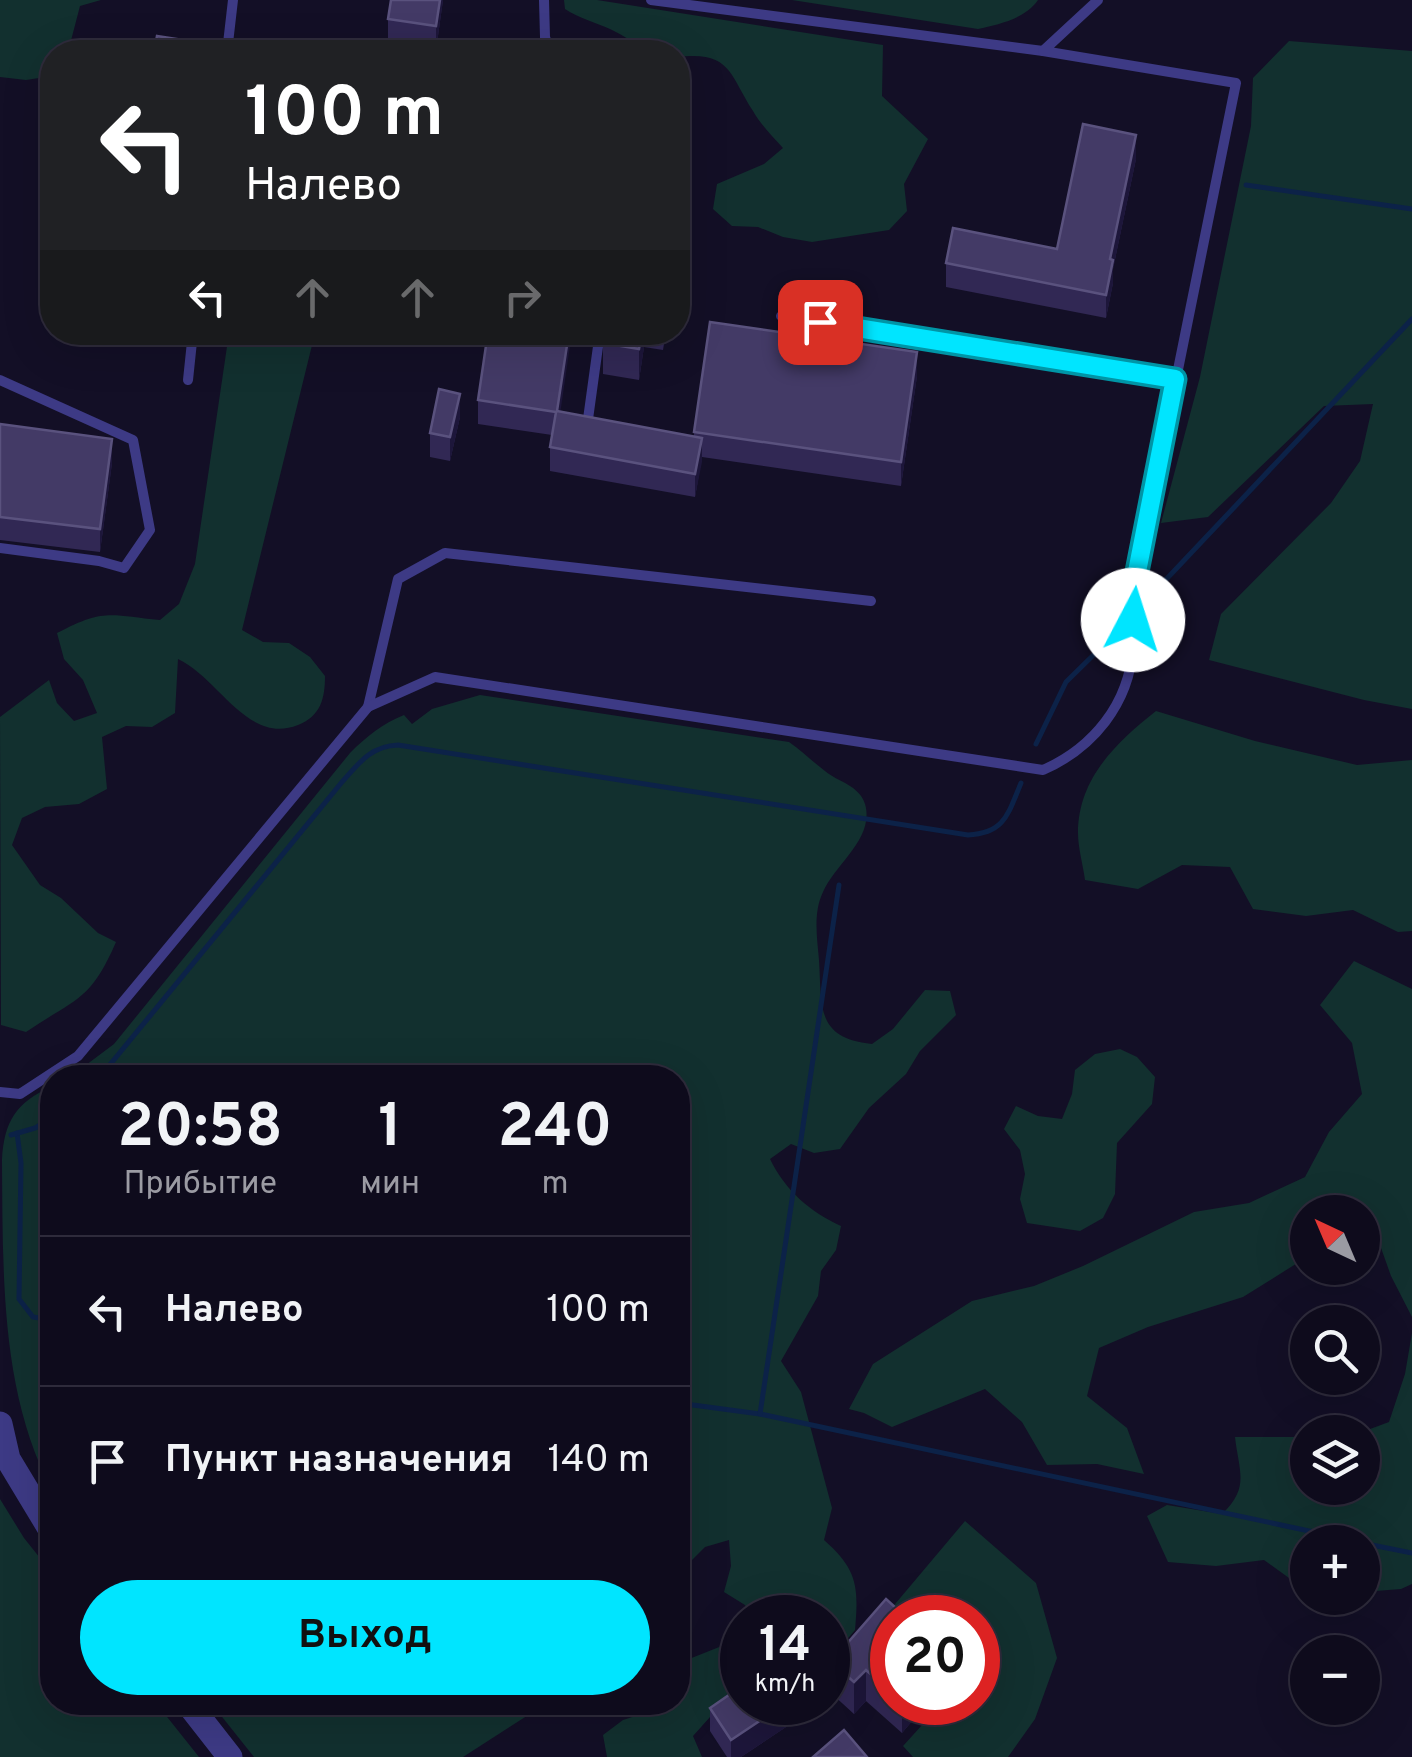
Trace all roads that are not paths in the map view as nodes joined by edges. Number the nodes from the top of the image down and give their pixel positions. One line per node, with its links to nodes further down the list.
1 (233, 0): 5 (lane)
2 (544, 0): 6 (lane)
3 (651, 0): 7 (lane)
4 (1098, 0): 7 (lane)
5 (228, 40)
6 (546, 40)
7 (1042, 51): 11 (lane)
8 (781, 316): 11 (lane)
9 (192, 345): 13 (lane)
10 (598, 345): 14 (lane)
11 (1175, 379): 17 (lane)
12 (0, 380): 15 (lane)
13 (188, 380)
14 (588, 419)
15 (0, 548)
16 (871, 601): 17 (lane)
17 (368, 708): 18 (lane)
18 (64, 1065)
19 (40, 1081): 20 (lane)
20 (0, 1092)
21 (0, 1424): 22 (street)
22 (40, 1512)
23 (197, 1715): 24 (street)
24 (230, 1757)

